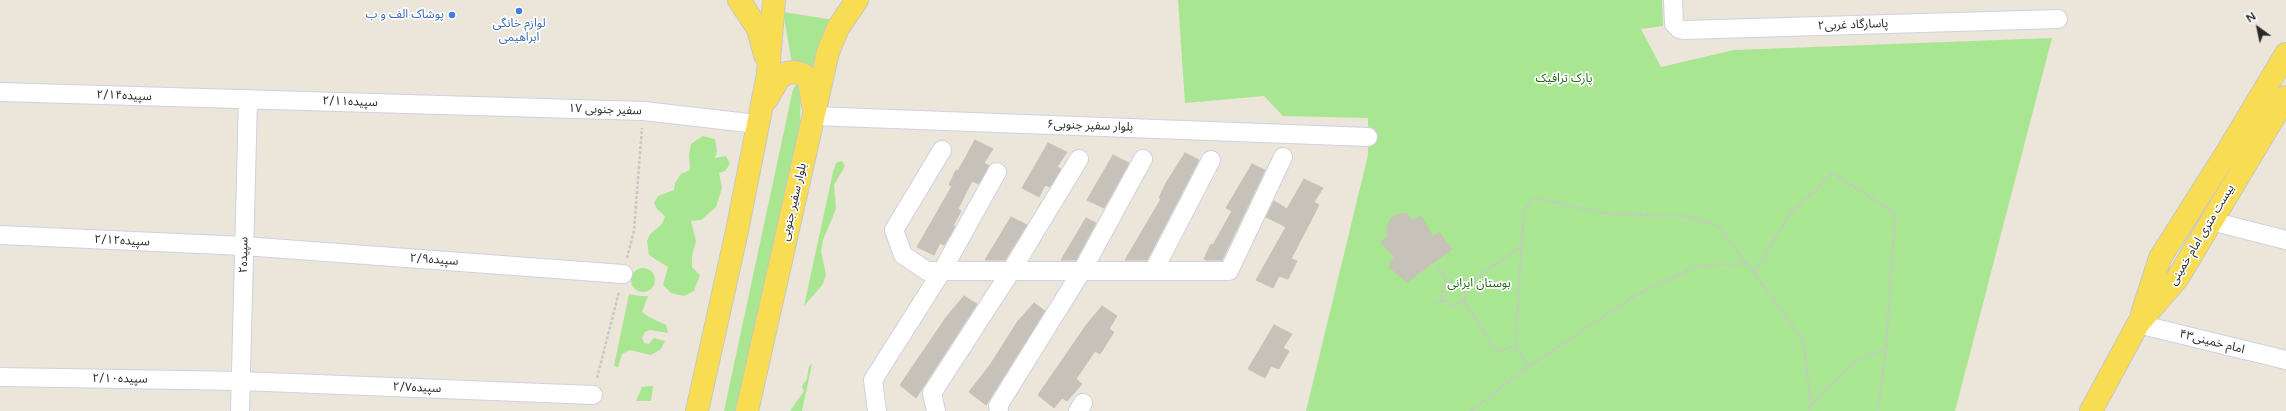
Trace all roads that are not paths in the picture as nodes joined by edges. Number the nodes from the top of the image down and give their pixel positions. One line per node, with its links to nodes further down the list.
1 (739, 0): 7 (main road)
2 (774, 0): 7 (main road)
3 (857, 0): 12 (main road, بلوار سفیر جنوبی)
4 (1673, 0): 5 (street, پاسارگاد غربی۲)
5 (2058, 19)
6 (2286, 54): 30 (main road)
7 (768, 66): 13 (main road)
8 (0, 92): 10 (street, سپیده۲/۱۴)
9 (2286, 97): 21 (main road, بیست متری امام خمینی)
10 (248, 99): 11 (street, سپیده۲/۱۱); 24 (street, سپیده۲)
11 (452, 105): 13 (street, سفیر جنوبی ۱۷)
12 (813, 116): 13 (main road); 14 (street, بلوار سفیر جنوبی۶); 37 (main road, بلوار سفیر جنوبی)
13 (757, 124): 36 (main road)
14 (1368, 137)
15 (942, 150): 27 (street)
16 (1284, 157): 26 (street)
17 (1143, 159): 25 (street)
18 (1079, 160): 28 (street)
19 (1211, 160): 26 (street)
20 (996, 172): 27 (street)
21 (2210, 221): 23 (street); 30 (main road, بیست متری امام خمینی)
22 (0, 235): 24 (street, سپیده۲/۱۲)
23 (2286, 240)
24 (244, 246): 29 (street, سپیده۲/۹); 33 (street, سپیده۲)
25 (1083, 269): 26 (street); 28 (street); 40 (street)
26 (1154, 270)
27 (942, 271): 28 (street); 38 (street)
28 (1011, 271): 39 (street)
29 (623, 274)
30 (2138, 324): 31 (street, امام خمینی۴۳); 41 (main road, بیست متری امام خمینی)
31 (2286, 360)
32 (0, 377): 33 (street, سپیده۲/۱۰)
33 (241, 381): 34 (street, سپیده۲/۷); 35 (street, سپیده۲)
34 (593, 395)
35 (240, 411)
36 (697, 411)
37 (747, 411)
38 (877, 411)
39 (936, 411)
40 (999, 411)
41 (2091, 411)

